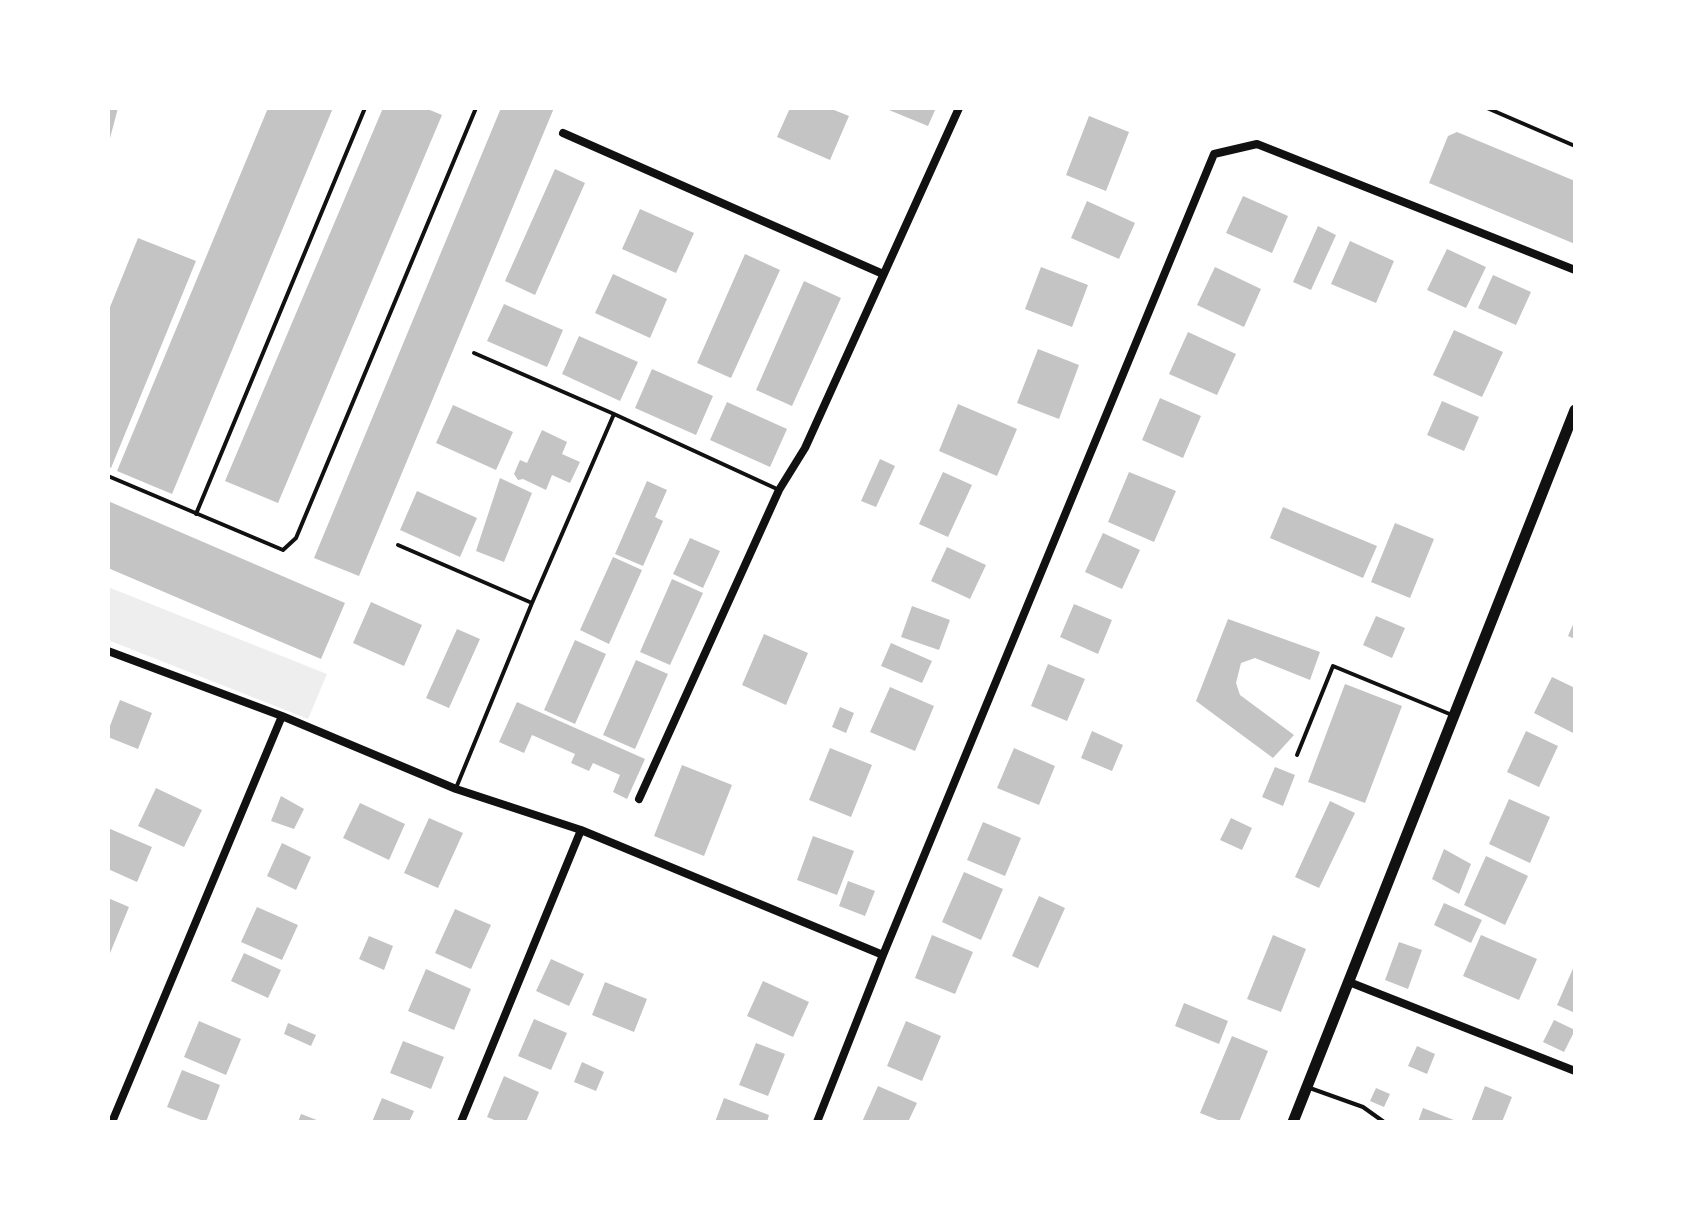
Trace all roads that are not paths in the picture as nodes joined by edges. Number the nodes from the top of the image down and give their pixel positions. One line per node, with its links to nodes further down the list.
1 (365, 108): 14 (lane)
2 (476, 108): 14 (lane)
3 (959, 108): 8 (street)
4 (1487, 108): 6 (lane)
5 (563, 133): 8 (street)
6 (1575, 146)
7 (1575, 270): 24 (street)
8 (883, 274): 13 (street)
9 (474, 353): 11 (lane)
10 (1575, 410): 19 (street)
11 (614, 414): 13 (lane); 16 (lane)
12 (108, 476): 14 (lane)
13 (779, 490): 22 (street)
14 (196, 514)
15 (398, 545): 16 (lane)
16 (532, 603): 21 (lane)
17 (108, 651): 18 (street)
18 (282, 716): 21 (street); 28 (street)
19 (1454, 716): 20 (lane); 25 (street)
20 (1297, 755)
21 (456, 789): 23 (street)
22 (639, 799)
23 (581, 830): 24 (street); 29 (street)
24 (883, 955): 30 (street)
25 (1349, 982): 26 (street); 27 (street)
26 (1575, 1071)
27 (1307, 1087): 31 (street); 32 (lane)
28 (112, 1122)
29 (461, 1122)
30 (817, 1122)
31 (1293, 1122)
32 (1384, 1122)

